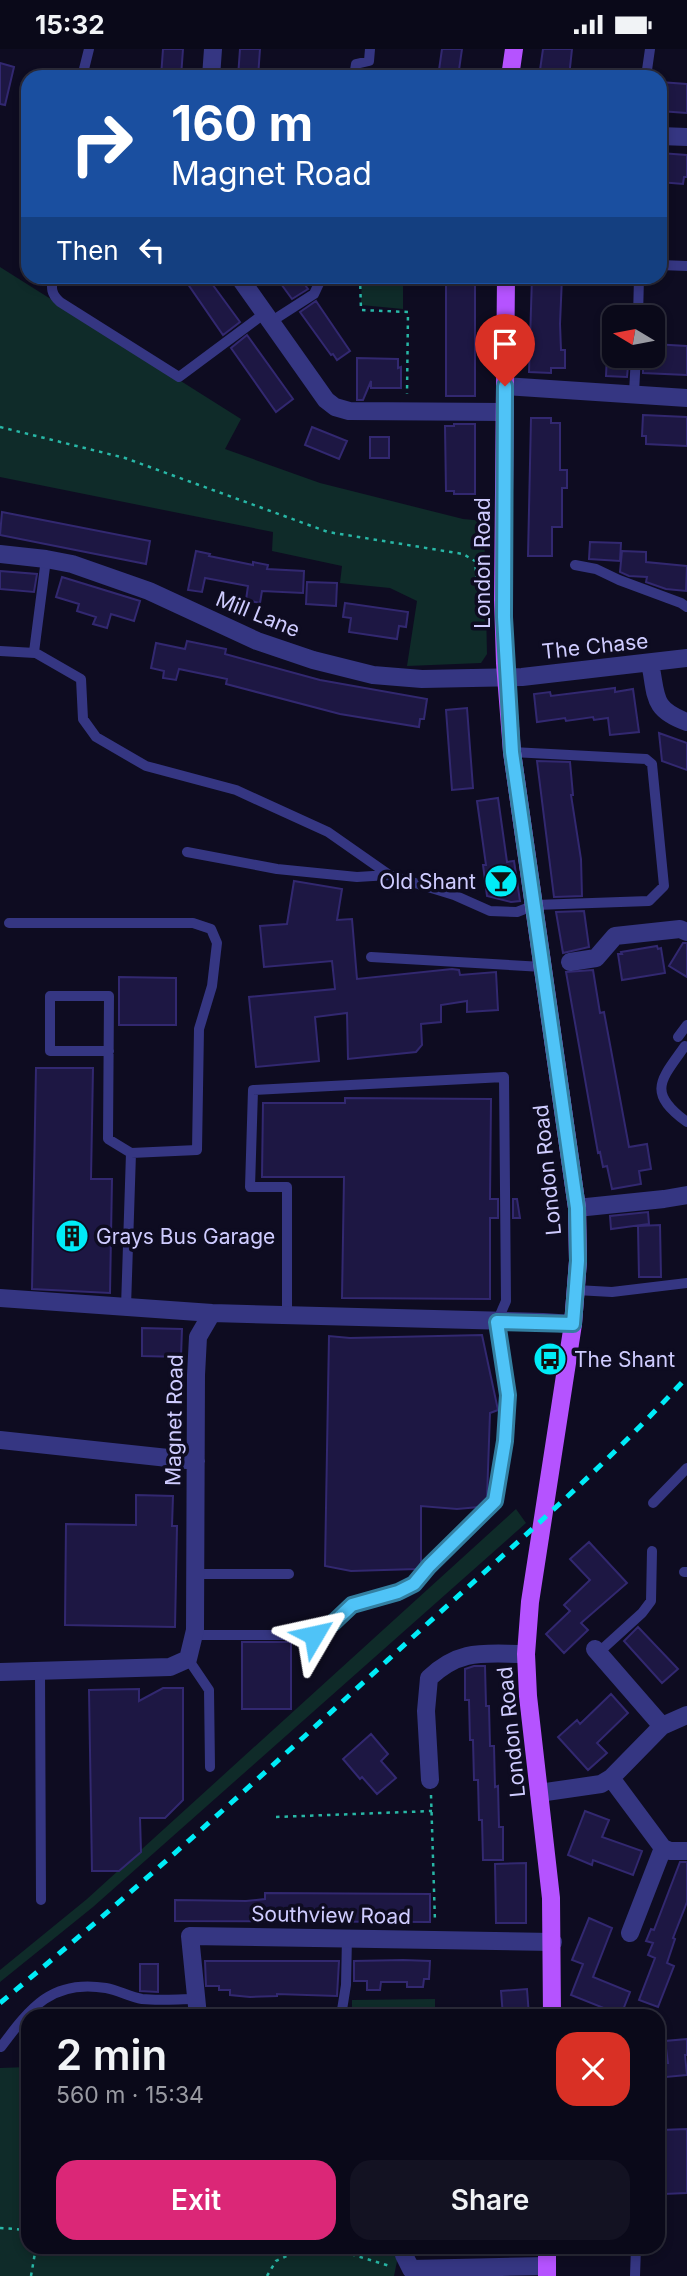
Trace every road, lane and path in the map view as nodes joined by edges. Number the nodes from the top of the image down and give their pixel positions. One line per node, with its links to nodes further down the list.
1 (89, 49): 6 (lane)
2 (213, 49): 7 (street)
3 (370, 49): 8 (lane)
4 (514, 49): 9 (main road)
5 (650, 49): 10 (lane)
6 (84, 70)
7 (212, 70)
8 (355, 70)
9 (511, 70)
10 (647, 70)
11 (667, 136): 12 (street)
12 (687, 137)
13 (667, 266): 14 (lane)
14 (687, 267)
15 (52, 284): 22 (lane)
16 (244, 284): 22 (street)
17 (319, 284): 22 (lane)
18 (360, 284): 27 (path)
19 (506, 284): 24 (main road, London Road)
20 (639, 284): 21 (lane)
21 (638, 305)
22 (268, 317): 27 (street)
23 (635, 368): 25 (lane)
24 (505, 386): 25 (street); 28 (main road, London Road)
25 (634, 393): 26 (street)
26 (687, 398)
27 (407, 411): 28 (street)
28 (505, 412): 34 (main road, London Road)
29 (0, 427): 34 (path)
30 (0, 554): 31 (street, Mill Lane)
31 (46, 559): 36 (lane); 39 (street, Mill Lane)
32 (575, 565): 33 (lane)
33 (687, 607)
34 (504, 608): 39 (main road, London Road)
35 (0, 651): 36 (lane)
36 (36, 653): 43 (lane)
37 (687, 658): 38 (street, The Chase)
38 (650, 663): 39 (street, The Chase); 40 (street)
39 (507, 677): 41 (main road, London Road)
40 (687, 722)
41 (512, 752): 44 (main road, London Road); 44 (lane)
42 (187, 852): 43 (lane)
43 (389, 875): 44 (lane)
44 (535, 905): 49 (main road, London Road)
45 (9, 923): 53 (lane)
46 (687, 932): 48 (street)
47 (371, 957): 49 (lane)
48 (570, 962)
49 (543, 967): 55 (main road, London Road)
50 (687, 1025): 52 (lane)
51 (109, 1051): 51 (lane); 53 (lane)
52 (687, 1122)
53 (131, 1153): 59 (lane)
54 (687, 1195): 55 (street)
55 (577, 1208): 57 (main road, London Road)
56 (687, 1283): 57 (lane)
57 (576, 1290): 63 (main road, London Road)
58 (0, 1298): 59 (street)
59 (126, 1307): 60 (street)
60 (212, 1313): 61 (street); 65 (street, Magnet Road)
61 (287, 1315): 62 (street); 62 (lane)
62 (497, 1322): 63 (street); 71 (lane)
63 (573, 1324): 73 (main road, London Road)
64 (0, 1440): 65 (street)
65 (196, 1461): 69 (street, Magnet Road)
66 (687, 1468): 67 (lane)
67 (653, 1503)
68 (652, 1551): 72 (lane)
69 (195, 1574): 70 (lane); 71 (street, Magnet Road)
70 (289, 1574)
71 (194, 1635): 74 (street, Magnet Road)
72 (596, 1651): 78 (street)
73 (526, 1654): 81 (street); 82 (main road, London Road)
74 (188, 1659): 75 (street); 79 (lane)
75 (40, 1671): 76 (street); 87 (lane)
76 (0, 1672)
77 (687, 1715): 78 (street)
78 (662, 1726): 80 (street)
79 (210, 1767)
80 (611, 1778): 82 (street); 85 (street)
81 (430, 1780): 83 (path)
82 (539, 1793): 91 (main road, London Road)
83 (432, 1811): 84 (path); 90 (path)
84 (276, 1817)
85 (663, 1848): 86 (street); 88 (street)
86 (687, 1851)
87 (41, 1900)
88 (630, 1933)
89 (347, 1937): 90 (street, Southview Road); 92 (street, Southview Road); 94 (lane)
90 (436, 1939): 91 (street, Southview Road)
91 (553, 1942): 95 (main road, London Road)
92 (197, 2008): 93 (lane)
93 (34, 2009)
94 (342, 2009)
95 (552, 2009)
96 (21, 2021): 97 (lane)
97 (1, 2047)
98 (0, 2228): 99 (path)
99 (21, 2230)
100 (35, 2254): 107 (path)
101 (291, 2254): 108 (path)
102 (351, 2254): 103 (path)
103 (401, 2254)
104 (405, 2254): 106 (street)
105 (636, 2254): 109 (lane)
106 (547, 2271)
107 (31, 2276)
108 (267, 2276)
109 (635, 2276)

